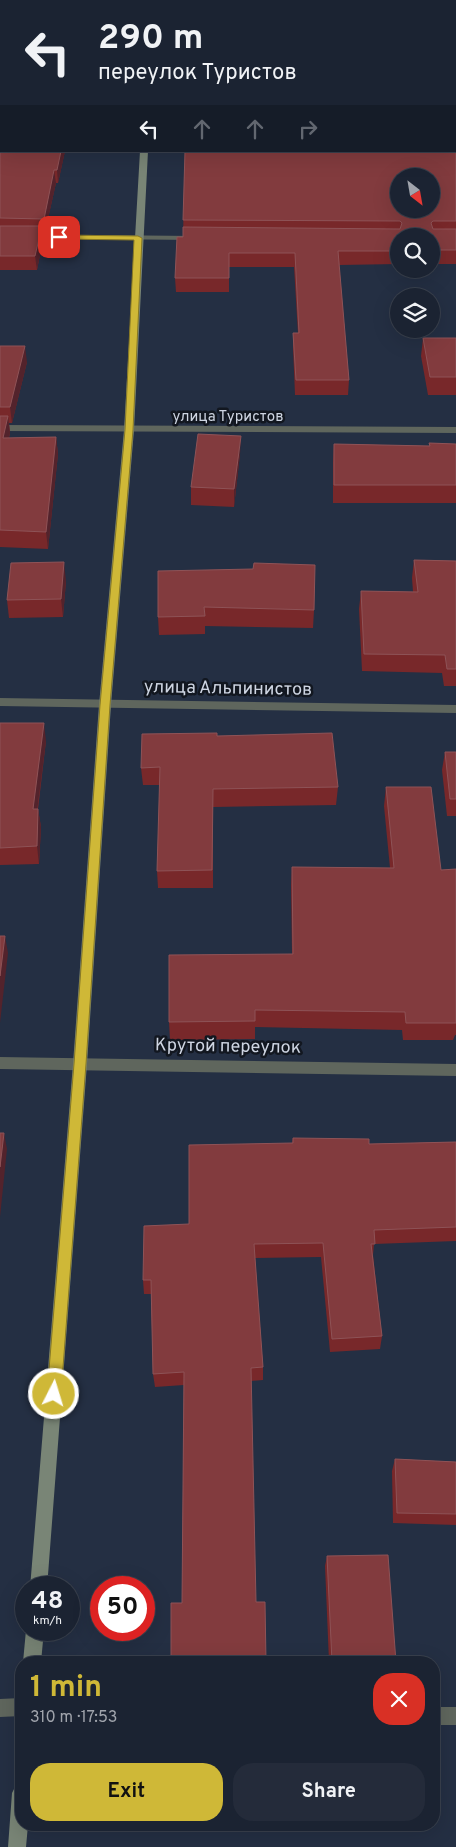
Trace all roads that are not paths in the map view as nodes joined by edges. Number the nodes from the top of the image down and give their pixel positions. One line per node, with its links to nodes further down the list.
1 (144, 152): 3 (main road)
2 (0, 236): 3 (street)
3 (138, 238): 4 (street); 6 (main road)
4 (206, 238)
5 (0, 428): 6 (street, улица Туристов)
6 (129, 430): 7 (street, улица Туристов); 9 (main road)
7 (456, 430)
8 (0, 702): 9 (street, улица Альпинистов)
9 (105, 705): 10 (street, улица Альпинистов); 12 (main road)
10 (456, 709)
11 (0, 1063): 12 (street, Крутой переулок)
12 (80, 1064): 13 (street, Крутой переулок); 14 (main road)
13 (456, 1070)
14 (39, 1576)
15 (34, 1641): 16 (main road)
16 (33, 1656)
17 (15, 1707): 18 (street)
18 (0, 1708)
19 (440, 1716): 20 (street)
20 (456, 1716)
21 (18, 1831): 22 (main road)
22 (17, 1847)

